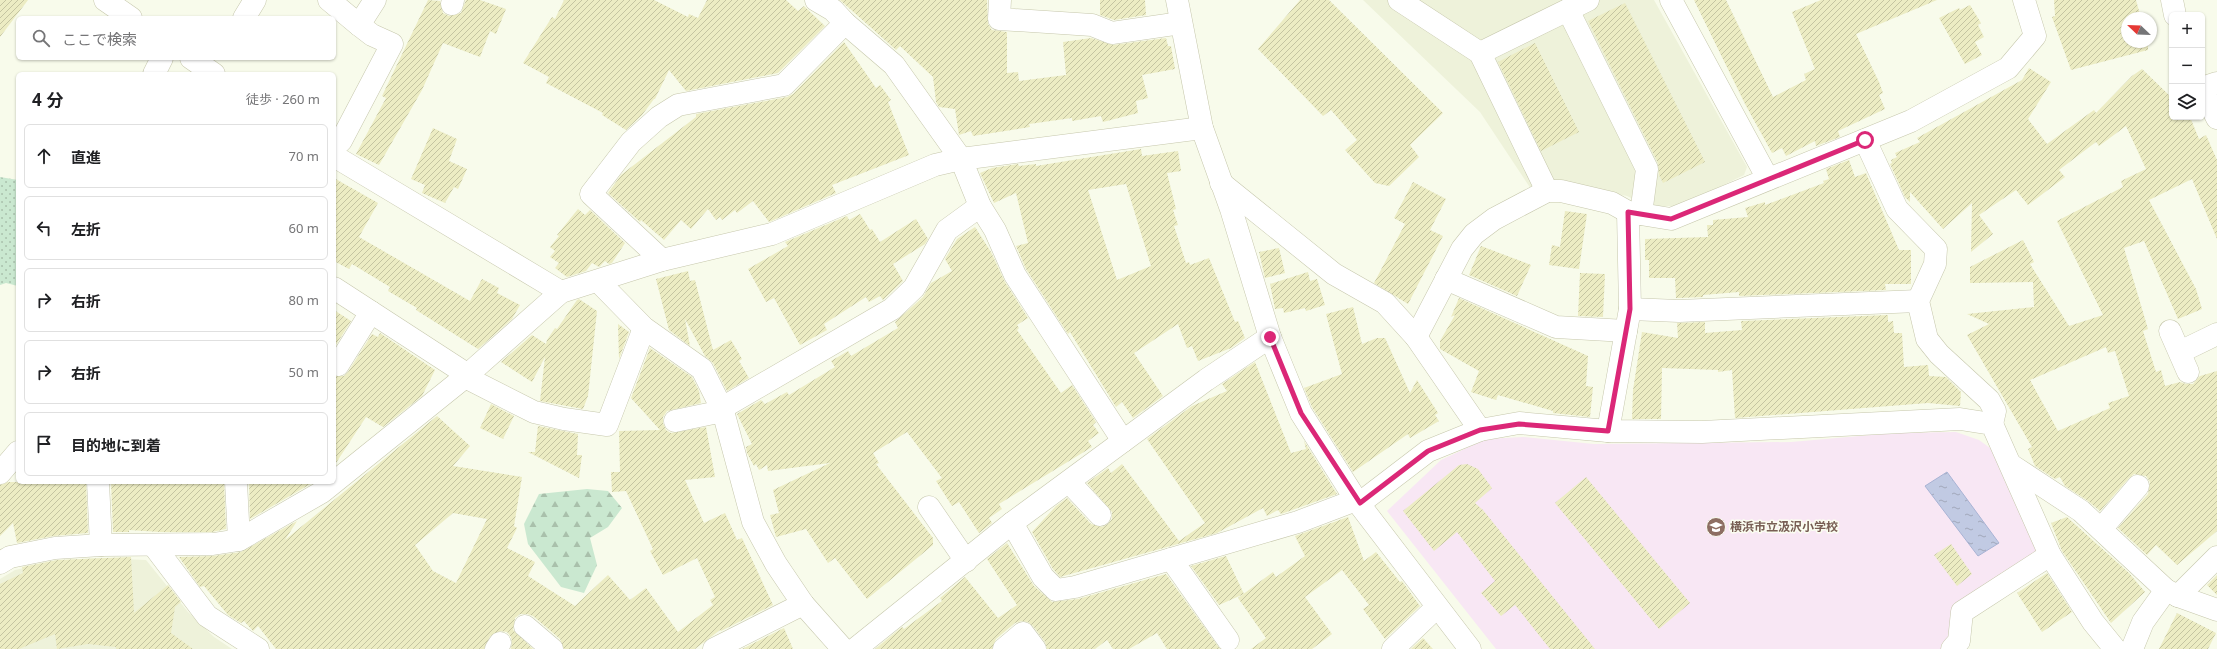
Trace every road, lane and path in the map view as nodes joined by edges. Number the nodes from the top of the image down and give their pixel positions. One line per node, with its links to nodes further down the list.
1 (104, 0): 15 (street)
2 (255, 0): 16 (street)
3 (329, 0): 18 (street)
4 (375, 0): 18 (street)
5 (1000, 0): 17 (street)
6 (1177, 0): 17 (street)
7 (1399, 0): 19 (street)
8 (1588, 0): 13 (street)
9 (1671, 0): 33 (street)
10 (2024, 0): 29 (street)
11 (2172, 0): 14 (street)
12 (833, 8): 32 (street); 38 (street)
13 (1568, 10): 19 (street); 37 (street)
14 (2174, 12)
15 (128, 16)
16 (245, 16)
17 (1181, 23): 28 (street)
18 (359, 25): 30 (street)
19 (1480, 53): 35 (street)
20 (161, 60): 23 (street)
21 (196, 60): 22 (street)
22 (214, 68)
23 (155, 72)
24 (2217, 83): 25 (street)
25 (2205, 87)
26 (2205, 94): 27 (street)
27 (2217, 118)
28 (1202, 128): 32 (street); 34 (street)
29 (1865, 140): 33 (street); 43 (street)
30 (336, 144)
31 (336, 157): 42 (street)
32 (961, 159): 36 (street); 38 (street)
33 (1768, 179): 37 (street)
34 (1221, 183): 50 (street); 51 (street)
35 (1547, 191): 37 (street); 39 (street)
36 (980, 206): 56 (street); 61 (street)
37 (1634, 213): 44 (street)
38 (662, 260): 40 (street)
39 (1446, 280): 47 (street); 50 (street)
40 (598, 281): 42 (street); 46 (street)
41 (336, 289): 45 (street)
42 (561, 292): 55 (street)
43 (1918, 301): 44 (street); 58 (street)
44 (1630, 309): 47 (street)
45 (371, 312): 53 (street); 55 (street)
46 (644, 328): 55 (street); 56 (street)
47 (1626, 331): 60 (street)
48 (2170, 331): 52 (street)
49 (2217, 334): 52 (street)
50 (1416, 336): 59 (street)
51 (1270, 337): 61 (street); 71 (street)
52 (2180, 352): 54 (street)
53 (338, 364)
54 (2188, 372)
55 (466, 376): 65 (street)
56 (722, 409): 57 (street); 85 (street)
57 (675, 421)
58 (1992, 424): 60 (street); 63 (street)
59 (1480, 430): 60 (street); 71 (street)
60 (1608, 431)
61 (1123, 440): 66 (street)
62 (16, 454): 64 (street)
63 (2011, 465): 75 (street); 79 (street)
64 (0, 473)
65 (336, 481)
66 (1069, 482): 73 (street); 74 (street)
67 (98, 484): 77 (street)
68 (236, 484): 76 (street)
69 (332, 484): 76 (street)
70 (2138, 486): 75 (street)
71 (1358, 502): 82 (street); 86 (street)
72 (929, 507): 83 (street)
73 (1100, 515)
74 (1012, 523): 82 (street); 83 (street)
75 (2101, 530): 84 (street)
76 (239, 540): 78 (street)
77 (101, 546): 78 (street); 80 (street)
78 (154, 546): 90 (street)
79 (2050, 555): 99 (street); 100 (street)
80 (3, 556)
81 (2217, 557): 84 (street)
82 (1171, 559): 89 (street)
83 (966, 561): 94 (street)
84 (2172, 593): 87 (street); 101 (street)
85 (803, 604): 92 (street); 93 (street)
86 (1437, 607): 97 (street); 98 (street)
87 (2217, 610)
88 (524, 626): 91 (street)
89 (1228, 640)
90 (258, 649)
91 (552, 649)
92 (714, 649)
93 (843, 649)
94 (855, 649)
95 (1004, 649): 96 (street)
96 (1035, 649)
97 (1393, 649)
98 (1470, 649)
99 (1952, 649)
100 (2115, 649)
101 (2132, 649)

